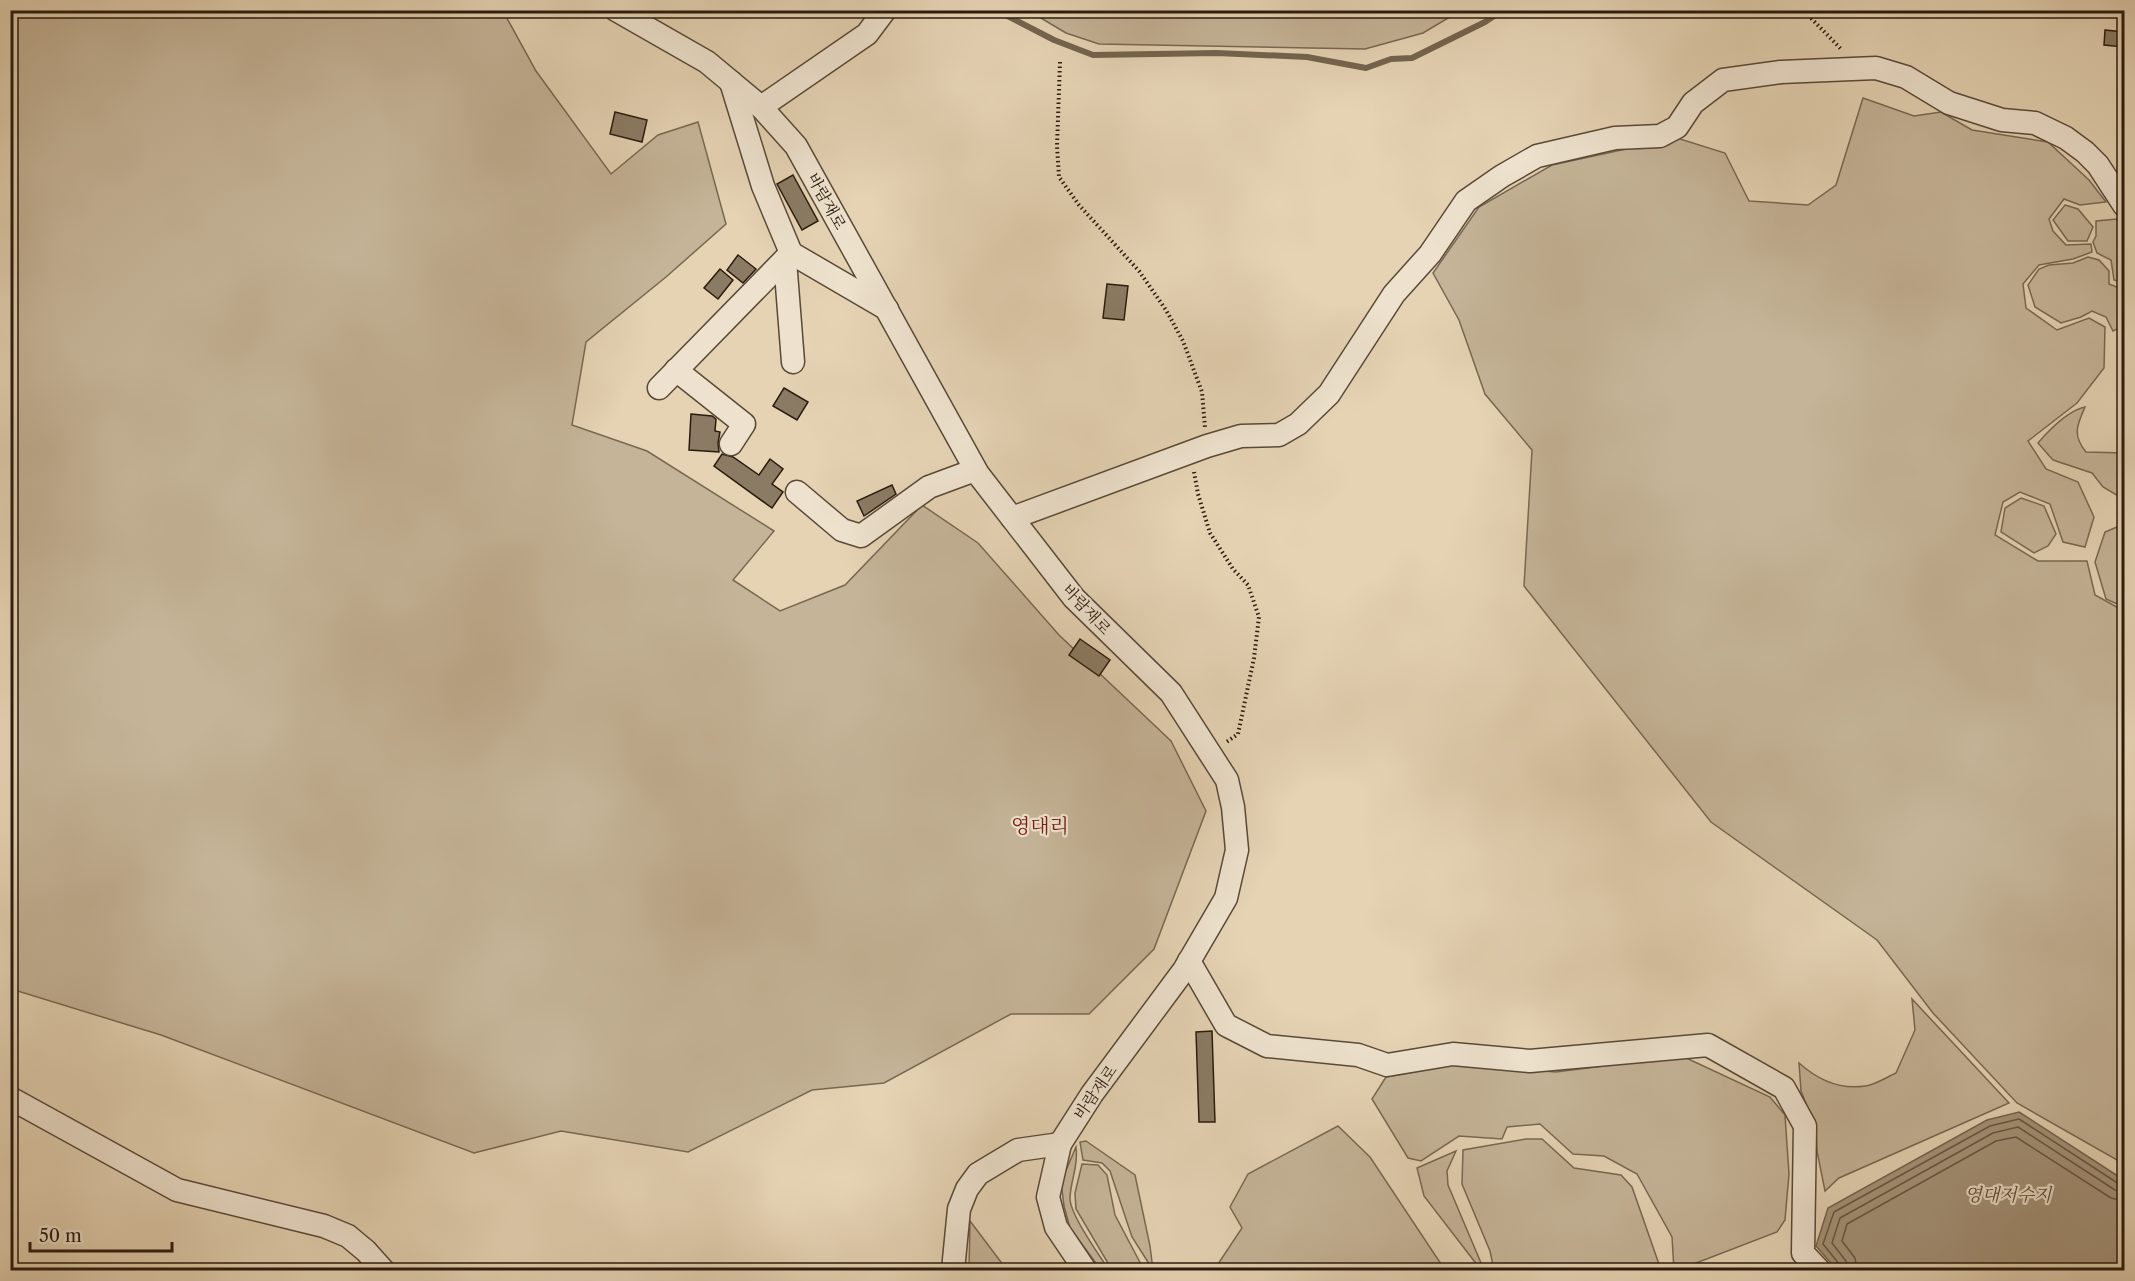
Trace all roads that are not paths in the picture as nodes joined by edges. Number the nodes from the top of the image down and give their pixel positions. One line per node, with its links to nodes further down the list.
1 (616, 10): 3 (street, 바람재로)
2 (885, 10): 4 (street)
3 (731, 82): 4 (street, 바람재로); 6 (street)
4 (761, 107): 7 (street, 바람재로)
5 (2124, 205): 14 (street)
6 (788, 256): 7 (street); 8 (street); 9 (street)
7 (887, 309): 12 (street, 바람재로)
8 (793, 362)
9 (676, 370): 10 (street); 11 (street)
10 (658, 388)
11 (731, 444)
12 (975, 470): 13 (street); 14 (street, 바람재로)
13 (797, 492)
14 (1012, 518): 15 (street, 바람재로)
15 (1189, 961): 17 (street, 바람재로); 21 (street)
16 (10, 1098): 18 (street)
17 (1060, 1144): 19 (street); 20 (street, 바람재로)
18 (383, 1270)
19 (953, 1270)
20 (1084, 1270)
21 (1819, 1270)

